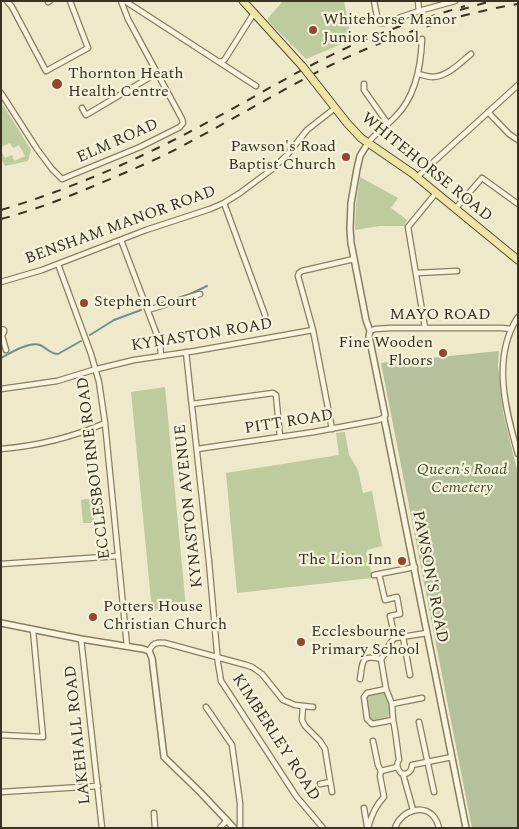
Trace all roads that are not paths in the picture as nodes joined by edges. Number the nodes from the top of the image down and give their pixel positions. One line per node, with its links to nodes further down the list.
1 (7, 1): 2 (street)
2 (70, 1)
3 (121, 1): 14 (street)
4 (126, 1): 13 (street)
5 (243, 1): 10 (main road, WHITEHORSE ROAD)
6 (374, 1): 9 (street)
7 (418, 1): 9 (street)
8 (455, 1): 9 (street)
9 (419, 11)
10 (254, 13): 13 (street); 22 (main road, WHITEHORSE ROAD, bridge)
11 (422, 39): 15 (street)
12 (471, 54): 15 (street)
13 (219, 62): 18 (street)
14 (157, 73): 20 (street, ELM ROAD); 21 (street)
15 (418, 74): 24 (street)
16 (364, 84): 24 (street)
17 (518, 85): 23 (street)
18 (256, 86)
19 (1, 93): 20 (street)
20 (3, 99)
21 (82, 108)
22 (335, 108): 26 (main road, WHITEHORSE ROAD); 29 (street, BENSHAM MANOR ROAD)
23 (488, 112): 25 (street); 27 (street)
24 (388, 124): 26 (street)
25 (518, 140)
26 (368, 143): 27 (main road, WHITEHORSE ROAD); 33 (street)
27 (417, 177): 28 (main road, WHITEHORSE ROAD)
28 (436, 193): 31 (main road, WHITEHORSE ROAD); 36 (street)
29 (224, 203): 32 (street, BENSHAM MANOR ROAD); 41 (street)
30 (518, 204): 31 (street)
31 (455, 209): 34 (main road, WHITEHORSE ROAD)
32 (121, 240): 35 (street, BENSHAM MANOR ROAD); 40 (street)
33 (354, 259): 46 (street); 47 (street, PAWSON'S ROAD)
34 (518, 260)
35 (58, 264): 38 (street, BENSHAM MANOR ROAD); 52 (street, ECCLESBOURNE ROAD)
36 (417, 273): 37 (street); 43 (street)
37 (453, 273)
38 (1, 282)
39 (200, 294): 40 (street)
40 (148, 310): 51 (street)
41 (265, 315)
42 (518, 317): 45 (street)
43 (425, 328): 45 (street, MAYO ROAD); 47 (street, MAYO ROAD)
44 (1, 329): 48 (street)
45 (511, 329): 59 (street)
46 (313, 330): 50 (street, KYNASTON ROAD); 57 (street)
47 (370, 331): 55 (street, PAWSON'S ROAD)
48 (1, 336): 49 (street)
49 (6, 350)
50 (186, 352): 51 (street, KYNASTON ROAD); 54 (street, KYNASTON AVENUE)
51 (161, 356): 52 (street, KYNASTON ROAD)
52 (96, 370): 53 (street, KYNASTON ROAD); 56 (street, ECCLESBOURNE ROAD)
53 (1, 389)
54 (192, 404): 58 (street); 61 (street, KYNASTON AVENUE)
55 (384, 418): 57 (street, PITT ROAD); 65 (street, PAWSON'S ROAD)
56 (105, 423): 60 (street); 63 (street, ECCLESBOURNE ROAD)
57 (332, 429): 58 (street, PITT ROAD)
58 (280, 437): 61 (street, PITT ROAD)
59 (516, 439): 62 (street)
60 (1, 449)
61 (197, 449): 74 (street, KYNASTON AVENUE)
62 (518, 454)
63 (118, 556): 64 (street); 72 (street, ECCLESBOURNE ROAD)
64 (1, 564)
65 (415, 567): 68 (street, PAWSON'S ROAD); 70 (street)
66 (1, 623): 67 (street)
67 (33, 630): 71 (street); 86 (street)
68 (427, 633): 69 (street); 88 (street, PAWSON'S ROAD)
69 (403, 637): 70 (street); 76 (street)
70 (395, 638): 75 (street)
71 (81, 639): 72 (street); 95 (street, LAKEHALL ROAD)
72 (127, 646): 73 (street)
73 (148, 651): 74 (street); 102 (street)
74 (217, 657): 81 (street); 108 (street, KIMBERLEY ROAD)
75 (381, 659): 77 (street); 78 (street)
76 (410, 675)
77 (360, 679)
78 (386, 689): 80 (street); 84 (street)
79 (422, 698): 80 (street)
80 (392, 704): 84 (street)
81 (303, 706): 83 (street); 93 (street)
82 (206, 707): 107 (street)
83 (313, 707)
84 (393, 720): 90 (street)
85 (420, 722): 89 (street)
86 (1, 735)
87 (373, 741): 91 (street)
88 (452, 757): 89 (street); 112 (street, PAWSON'S ROAD)
89 (427, 761): 92 (street); 98 (street)
90 (397, 768): 91 (street); 92 (street)
91 (381, 771): 109 (street)
92 (403, 774): 100 (street)
93 (330, 782): 94 (street); 97 (street)
94 (320, 784)
95 (98, 786): 96 (street); 103 (street, LAKEHALL ROAD)
96 (1, 792)
97 (332, 792)
98 (434, 792)
99 (364, 808): 109 (street)
100 (413, 810): 110 (street); 111 (street)
101 (154, 814): 104 (street)
102 (227, 820): 105 (street); 106 (street)
103 (102, 828)
104 (154, 828)
105 (220, 828)
106 (234, 828)
107 (240, 828)
108 (323, 828)
109 (368, 828)
110 (395, 828)
111 (439, 828)
112 (466, 828)

